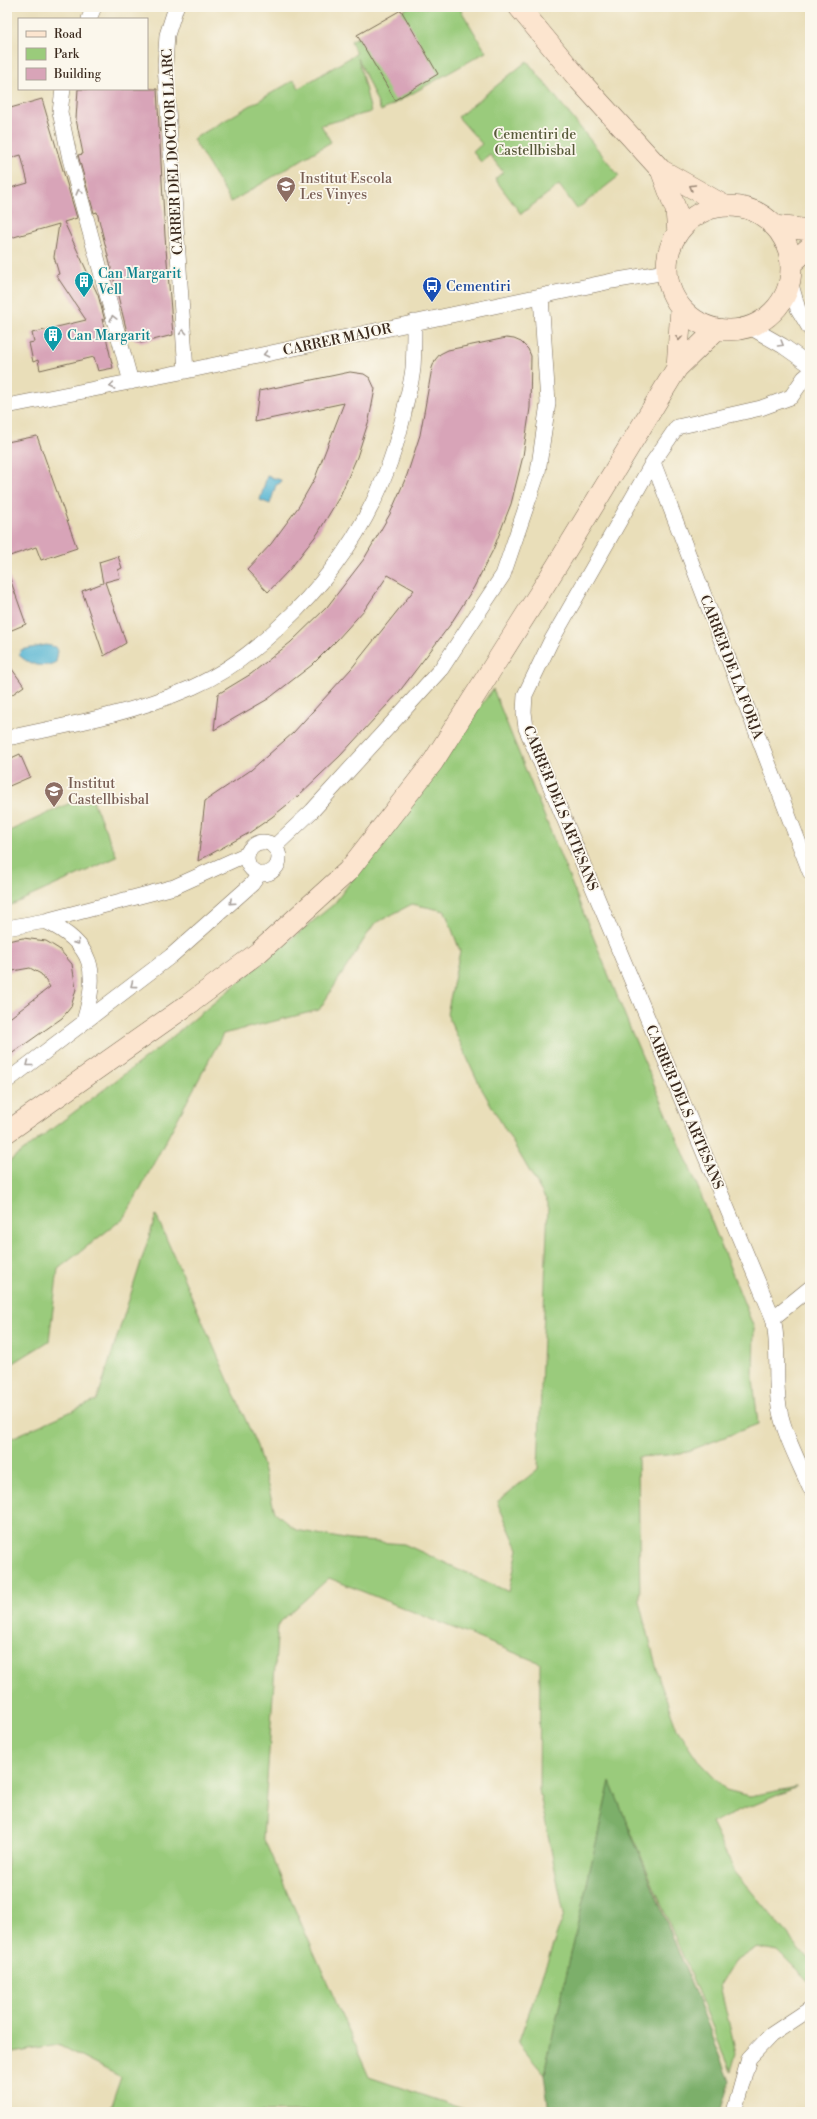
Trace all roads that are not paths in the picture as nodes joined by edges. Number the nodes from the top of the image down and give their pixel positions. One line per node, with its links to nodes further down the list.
1 (94, 7): 4 (street)
2 (176, 7): 22 (street, CARRER DEL DOCTOR LLARC, one-way to 2)
3 (519, 7): 6 (street)
4 (89, 18)
5 (63, 90): 24 (street, one-way to 5)
6 (661, 170): 7 (street, one-way to 6); 10 (street)
7 (723, 205): 8 (street); 10 (street)
8 (774, 226): 9 (street); 13 (street)
9 (810, 230)
10 (678, 233): 12 (street)
11 (810, 247): 13 (street)
12 (666, 272): 14 (street, CARRER MAJOR); 15 (street)
13 (791, 272): 17 (street); 19 (street)
14 (541, 296): 16 (street, CARRER MAJOR); 28 (street)
15 (681, 308): 18 (street); 21 (street, one-way to 21)
16 (414, 322): 22 (street, CARRER MAJOR, one-way to 22); 27 (street)
17 (750, 327): 18 (street); 20 (street, one-way to 20)
18 (717, 329): 21 (street)
19 (810, 329)
20 (810, 365)
21 (677, 368): 36 (street)
22 (186, 371): 24 (street, CARRER MAJOR)
23 (810, 373): 26 (street, CARRER DELS ARTESANS)
24 (131, 382): 25 (street, CARRER MAJOR, one-way to 25)
25 (7, 406)
26 (653, 462): 30 (street, CARRER DE LA FORJA); 38 (street, CARRER DELS ARTESANS)
27 (7, 738)
28 (274, 847): 29 (street); 31 (street)
29 (247, 854): 31 (street); 32 (street)
30 (810, 872)
31 (259, 874): 34 (street, one-way to 34)
32 (45, 921): 33 (street); 34 (street, one-way to 34)
33 (7, 928)
34 (84, 1021): 35 (street, one-way to 35)
35 (7, 1081)
36 (7, 1132)
37 (810, 1288): 38 (street)
38 (773, 1318): 39 (street, CARRER DELS ARTESANS)
39 (810, 1488)
40 (810, 2010): 41 (street)
41 (734, 2112)

